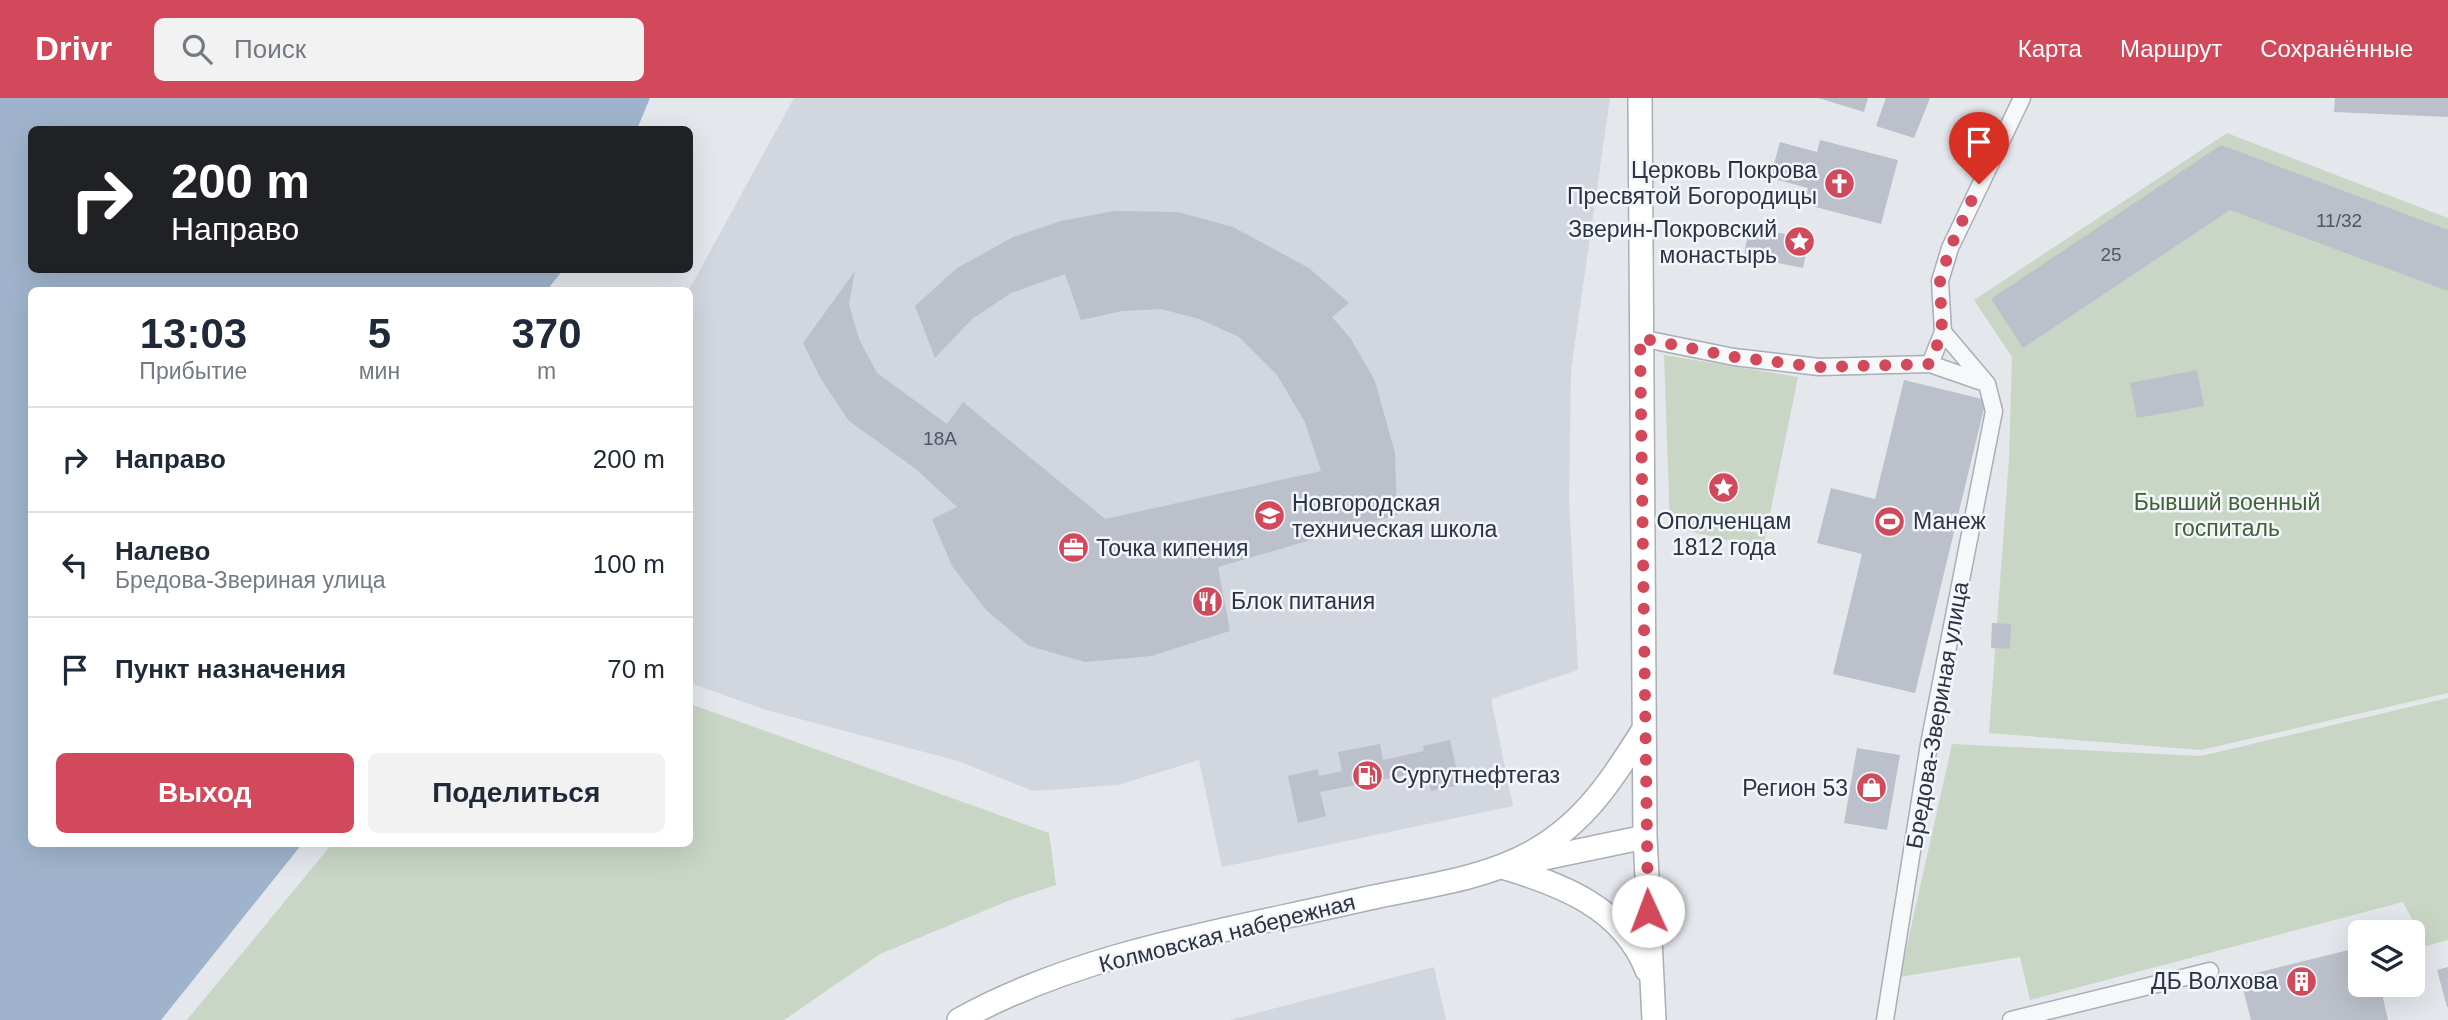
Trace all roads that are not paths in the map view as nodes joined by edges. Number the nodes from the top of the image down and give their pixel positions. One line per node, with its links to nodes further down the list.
1 (1640, 98): 4 (main road)
2 (2022, 98): 3 (street)
3 (1942, 332): 5 (street); 6 (street)
4 (1640, 338): 5 (street); 7 (main road)
5 (1930, 364): 6 (street)
6 (1987, 384): 14 (street, Бредова-Звериная улица)
7 (1644, 729): 8 (main road); 9 (main road)
8 (1645, 837): 9 (main road, Колмовская набережная); 11 (main road)
9 (1502, 867): 11 (main road); 12 (main road, Колмовская набережная)
10 (2210, 971): 15 (street)
11 (1651, 986): 13 (main road)
12 (960, 1020)
13 (1654, 1020)
14 (1885, 1020)
15 (2011, 1020)

